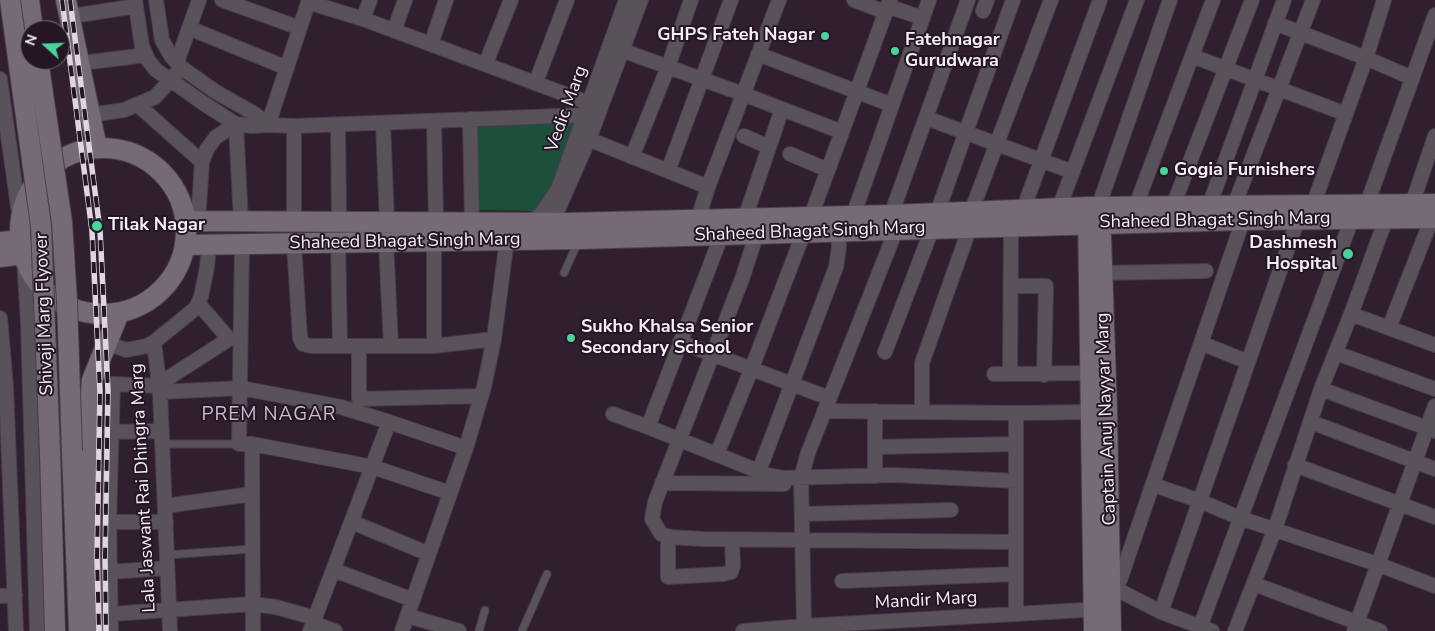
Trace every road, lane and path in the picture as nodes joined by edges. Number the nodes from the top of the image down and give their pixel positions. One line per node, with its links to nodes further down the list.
1 (10, 0): 251 (main road, Shivaji Marg Flyover, bridge)
2 (29, 0): 36 (main road)
3 (156, 0): 50 (street)
4 (199, 0): 38 (street)
5 (222, 0): 39 (street)
6 (370, 0): 35 (street)
7 (405, 0): 40 (street)
8 (446, 0): 42 (street)
9 (511, 0): 49 (street)
10 (567, 0): 60 (street)
11 (626, 0): 43 (street, Vedic Marg)
12 (640, 0): 43 (street, Vedic Marg)
13 (691, 0): 51 (street)
14 (731, 0): 58 (street)
15 (779, 0): 44 (street)
16 (854, 0): 31 (street)
17 (929, 0): 34 (street)
18 (968, 0): 70 (street)
19 (1013, 0): 80 (street)
20 (1051, 0): 84 (street)
21 (1100, 0): 89 (street)
22 (1137, 0): 93 (street)
23 (1170, 0): 105 (street)
24 (1252, 0): 54 (street)
25 (1284, 0): 37 (street)
26 (1313, 0): 41 (street)
27 (1384, 0): 47 (street)
28 (309, 1): 35 (street); 39 (street)
29 (1210, 1): 46 (street)
30 (136, 3): 32 (street); 45 (street)
31 (887, 6): 34 (street); 62 (street)
32 (72, 8): 69 (main road)
33 (1435, 15): 55 (street)
34 (923, 18): 65 (street)
35 (364, 19): 40 (street)
36 (32, 20)
37 (1275, 23): 41 (street); 56 (street)
38 (189, 28): 50 (street); 52 (street)
39 (300, 28): 52 (street)
40 (394, 31): 42 (street)
41 (1301, 33): 47 (street); 61 (street)
42 (430, 44): 49 (street)
43 (616, 48): 51 (street); 67 (street, Vedic Marg)
44 (758, 54): 62 (street); 63 (street)
45 (146, 55): 48 (street); 59 (street)
46 (1192, 56): 54 (street); 101 (street)
47 (1366, 58): 55 (street); 68 (street)
48 (90, 62)
49 (486, 63): 60 (street)
50 (179, 65): 59 (street); 76 (street)
51 (668, 67): 58 (street); 88 (street)
52 (286, 68): 76 (street)
53 (39, 70): 252 (main road, Shivaji Marg Flyover, bridge)
54 (1226, 70): 56 (street); 98 (street)
55 (1412, 78): 95 (street)
56 (1256, 79): 61 (street); 99 (street)
57 (0, 80): 72 (street)
58 (702, 80): 63 (street); 92 (street)
59 (171, 81): 64 (street); 75 (street)
60 (536, 82): 67 (street)
61 (1280, 88): 68 (street); 102 (street)
62 (857, 91): 65 (street); 79 (street)
63 (743, 94): 66 (street); 94 (street)
64 (138, 105): 69 (street); 90 (street)
65 (892, 105): 104 (street)
66 (782, 109): 79 (street); 85 (street)
67 (590, 111): 71 (street); 83 (street, Vedic Marg)
68 (1346, 114): 97 (street)
69 (90, 115): 86 (main road)
70 (926, 118): 80 (street); 120 (street)
71 (470, 119): 73 (street); 117 (street)
72 (3, 121): 133 (street)
73 (434, 121): 74 (street); 125 (street)
74 (383, 123): 77 (street); 124 (street)
75 (236, 124): 76 (street); 90 (street); 113 (street)
76 (268, 125): 78 (street)
77 (338, 125): 78 (street); 116 (street)
78 (294, 126): 115 (street)
79 (842, 132): 91 (street)
80 (966, 132): 84 (street); 114 (street)
81 (744, 136): 85 (street)
82 (1435, 136): 96 (street)
83 (583, 137): 88 (street); 118 (street, Vedic Marg); 119 (street, Vedic Marg)
84 (997, 144): 89 (street); 109 (street)
85 (769, 147): 122 (street)
86 (97, 148): 112 (main road); 133 (main road)
87 (790, 154): 91 (street)
88 (632, 157): 92 (street)
89 (1041, 160): 93 (street); 106 (street)
90 (202, 162): 112 (street)
91 (828, 170): 121 (street)
92 (668, 171): 94 (street)
93 (1073, 172): 100 (street)
94 (708, 186): 108 (street)
95 (1367, 204): 96 (main road, Shaheed Bhagat Singh Marg); 97 (main road, Shaheed Bhagat Singh Marg)
96 (1412, 204): 103 (main road, Shaheed Bhagat Singh Marg)
97 (1313, 205): 102 (main road, Shaheed Bhagat Singh Marg)
98 (1173, 206): 99 (main road, Shaheed Bhagat Singh Marg); 101 (main road, Shaheed Bhagat Singh Marg)
99 (1209, 206): 102 (main road, Shaheed Bhagat Singh Marg)
100 (1059, 208): 105 (main road, Shaheed Bhagat Singh Marg); 106 (main road, Shaheed Bhagat Singh Marg)
101 (1135, 208): 105 (main road, Shaheed Bhagat Singh Marg)
102 (1238, 213): 105 (main road, Shaheed Bhagat Singh Marg); 110 (main road, Shaheed Bhagat Singh Marg); 150 (street)
103 (1434, 213): 107 (main road, Shaheed Bhagat Singh Marg); 145 (street)
104 (853, 216): 120 (main road, Shaheed Bhagat Singh Marg); 121 (main road, Shaheed Bhagat Singh Marg)
105 (1094, 216): 106 (main road, Shaheed Bhagat Singh Marg); 139 (main road, Captain Anuj Nayyar Marg); 161 (main road, Captain Anuj Nayyar Marg)
106 (1017, 218): 109 (main road, Shaheed Bhagat Singh Marg); 140 (street)
107 (1386, 218): 111 (main road, Shaheed Bhagat Singh Marg); 143 (street)
108 (698, 219): 119 (main road, Shaheed Bhagat Singh Marg); 122 (main road, Shaheed Bhagat Singh Marg)
109 (970, 219): 114 (main road, Shaheed Bhagat Singh Marg); 175 (street)
110 (1298, 219): 111 (main road, Shaheed Bhagat Singh Marg); 159 (street)
111 (1352, 219): 212 (street)
112 (192, 221): 113 (main road, Shaheed Bhagat Singh Marg); 134 (main road)
113 (241, 221): 115 (main road, Shaheed Bhagat Singh Marg)
114 (935, 221): 120 (main road, Shaheed Bhagat Singh Marg); 156 (street)
115 (294, 222): 116 (main road, Shaheed Bhagat Singh Marg)
116 (339, 222): 124 (main road, Shaheed Bhagat Singh Marg)
117 (472, 223): 118 (main road, Shaheed Bhagat Singh Marg); 125 (main road, Shaheed Bhagat Singh Marg)
118 (529, 223): 119 (main road, Shaheed Bhagat Singh Marg)
119 (552, 223)
120 (893, 223): 123 (main road, Shaheed Bhagat Singh Marg); 172 (street)
121 (808, 224): 122 (main road, Shaheed Bhagat Singh Marg); 123 (main road, Shaheed Bhagat Singh Marg); 160 (street)
122 (751, 225): 126 (main road, Shaheed Bhagat Singh Marg); 158 (street)
123 (838, 231): 165 (street)
124 (387, 232): 125 (main road, Shaheed Bhagat Singh Marg); 130 (main road, Shaheed Bhagat Singh Marg); 154 (street)
125 (435, 232): 127 (main road, Shaheed Bhagat Singh Marg); 155 (street)
126 (722, 234): 128 (main road, Shaheed Bhagat Singh Marg); 149 (street)
127 (507, 239): 128 (main road, Shaheed Bhagat Singh Marg); 146 (street)
128 (580, 239): 138 (lane)
129 (0, 242): 133 (main road)
130 (338, 243): 132 (main road, Shaheed Bhagat Singh Marg); 152 (street)
131 (242, 244): 132 (main road, Shaheed Bhagat Singh Marg); 135 (main road, Shaheed Bhagat Singh Marg); 168 (street)
132 (294, 244): 152 (street)
133 (22, 245): 136 (main road); 142 (main road); 250 (street)
134 (185, 245): 135 (main road, Shaheed Bhagat Singh Marg); 142 (main road)
135 (209, 245): 141 (street)
136 (0, 257)
137 (1206, 271): 139 (street)
138 (564, 273)
139 (1102, 273): 234 (main road, Captain Anuj Nayyar Marg)
140 (1011, 286): 163 (street); 164 (street)
141 (198, 303): 148 (street); 167 (street)
142 (119, 313): 147 (main road)
143 (1352, 314): 145 (street); 157 (street)
144 (0, 318): 166 (street)
145 (1389, 328): 151 (street)
146 (494, 339): 155 (street); 171 (street)
147 (107, 342): 148 (street); 253 (main road)
148 (154, 342): 167 (street, Lala Jaswant Rai Dhingra Marg)
149 (680, 342): 158 (street); 181 (street)
150 (1201, 343): 159 (street); 202 (street)
151 (1435, 345)
152 (340, 346): 153 (street)
153 (359, 346): 154 (street); 171 (street)
154 (391, 346): 155 (street)
155 (434, 346)
156 (885, 352)
157 (1336, 352): 169 (street); 170 (street)
158 (714, 354): 160 (street); 186 (street)
159 (1248, 362): 205 (street)
160 (752, 368): 165 (street); 191 (street)
161 (1090, 373): 164 (street); 176 (main road, Captain Anuj Nayyar Marg)
162 (994, 374): 163 (street)
163 (1010, 374): 164 (street)
164 (1044, 375)
165 (792, 384): 172 (street); 196 (street)
166 (3, 387): 183 (street)
167 (159, 387): 168 (street); 184 (street); 185 (street, Lala Jaswant Rai Dhingra Marg)
168 (241, 388): 179 (street); 187 (street)
169 (1321, 389): 180 (street); 182 (street)
170 (1435, 389)
171 (481, 396): 190 (street)
172 (827, 404): 174 (street); 199 (street)
173 (1435, 406): 182 (street)
174 (874, 411): 175 (street); 189 (street)
175 (922, 412): 177 (street)
176 (1091, 412): 177 (street); 234 (main road, Captain Anuj Nayyar Marg)
177 (1016, 413): 188 (street)
178 (613, 414): 181 (street)
179 (389, 422): 190 (street); 194 (street)
180 (1311, 422): 192 (street); 193 (street)
181 (648, 427): 186 (street)
182 (1431, 430): 192 (street)
183 (4, 431): 197 (street)
184 (111, 432): 185 (street); 213 (street)
185 (162, 437): 187 (lane); 207 (street, Lala Jaswant Rai Dhingra Marg)
186 (680, 439): 191 (street); 201 (street)
187 (245, 444): 194 (street); 204 (street)
188 (1016, 444): 189 (street); 200 (street)
189 (875, 447): 198 (street)
190 (466, 448): 203 (street)
191 (717, 454): 196 (street)
192 (1416, 462): 195 (street); 206 (street)
193 (1295, 465): 206 (street); 216 (street)
194 (373, 467): 203 (street); 215 (street)
195 (1435, 470)
196 (759, 471): 199 (street)
197 (5, 473): 210 (street)
198 (875, 476): 199 (street); 200 (street)
199 (801, 478): 201 (street); 209 (street)
200 (1016, 481): 220 (street)
201 (662, 483): 217 (street)
202 (1154, 485): 205 (street); 234 (street)
203 (450, 493): 223 (street)
204 (252, 494): 207 (street); 221 (street)
205 (1200, 501): 212 (street); 240 (street)
206 (1400, 504): 211 (street); 225 (street)
207 (165, 506): 214 (street, Lala Jaswant Rai Dhingra Marg)
208 (950, 510): 209 (street)
209 (802, 514): 219 (street)
210 (6, 516): 222 (street)
211 (1435, 517)
212 (1240, 518): 216 (street); 248 (street)
213 (109, 522): 214 (street); 227 (street)
214 (166, 522): 224 (street, Lala Jaswant Rai Dhingra Marg)
215 (352, 522): 223 (street); 226 (street)
216 (1275, 529): 225 (street); 231 (street)
217 (668, 536): 218 (street); 218 (street)
218 (732, 540): 219 (street)
219 (802, 541): 220 (street); 246 (street)
220 (1015, 542): 229 (street)
221 (252, 549): 224 (lane); 237 (street)
222 (6, 552): 233 (street)
223 (429, 554): 236 (street)
224 (167, 561): 227 (street); 239 (street, Lala Jaswant Rai Dhingra Marg)
225 (1377, 564): 232 (street); 247 (street)
226 (334, 570): 236 (street); 244 (street)
227 (109, 572): 241 (street)
228 (547, 574): 261 (lane)
229 (1015, 574): 230 (street); 242 (street)
230 (842, 581)
231 (1254, 584): 247 (street); 265 (street)
232 (1435, 586)
233 (15, 595): 235 (street); 249 (street)
234 (1106, 595): 240 (street); 242 (street, Mandir Marg); 263 (main road, Captain Anuj Nayyar Marg); 264 (main road, Captain Anuj Nayyar Marg)
235 (0, 596)
236 (413, 600): 243 (street)
237 (252, 604): 239 (street); 244 (street); 256 (street)
238 (485, 610): 260 (lane)
239 (169, 611): 241 (street); 255 (street, Lala Jaswant Rai Dhingra Marg)
240 (1161, 612): 248 (street)
241 (111, 614): 254 (street)
242 (1016, 614): 245 (street, Mandir Marg)
243 (408, 616): 258 (street); 259 (street)
244 (313, 624): 257 (street)
245 (943, 625): 246 (street, Mandir Marg)
246 (804, 626): 262 (street, Mandir Marg)
247 (1355, 627): 266 (street)
248 (1206, 629)
249 (16, 631)
250 (37, 631)
251 (55, 631)
252 (78, 631)
253 (93, 631)
254 (111, 631)
255 (170, 631)
256 (252, 631)
257 (335, 631)
258 (402, 631)
259 (459, 631)
260 (479, 631)
261 (522, 631)
262 (743, 631)
263 (1094, 631)
264 (1111, 631)
265 (1235, 631)
266 (1380, 631)

